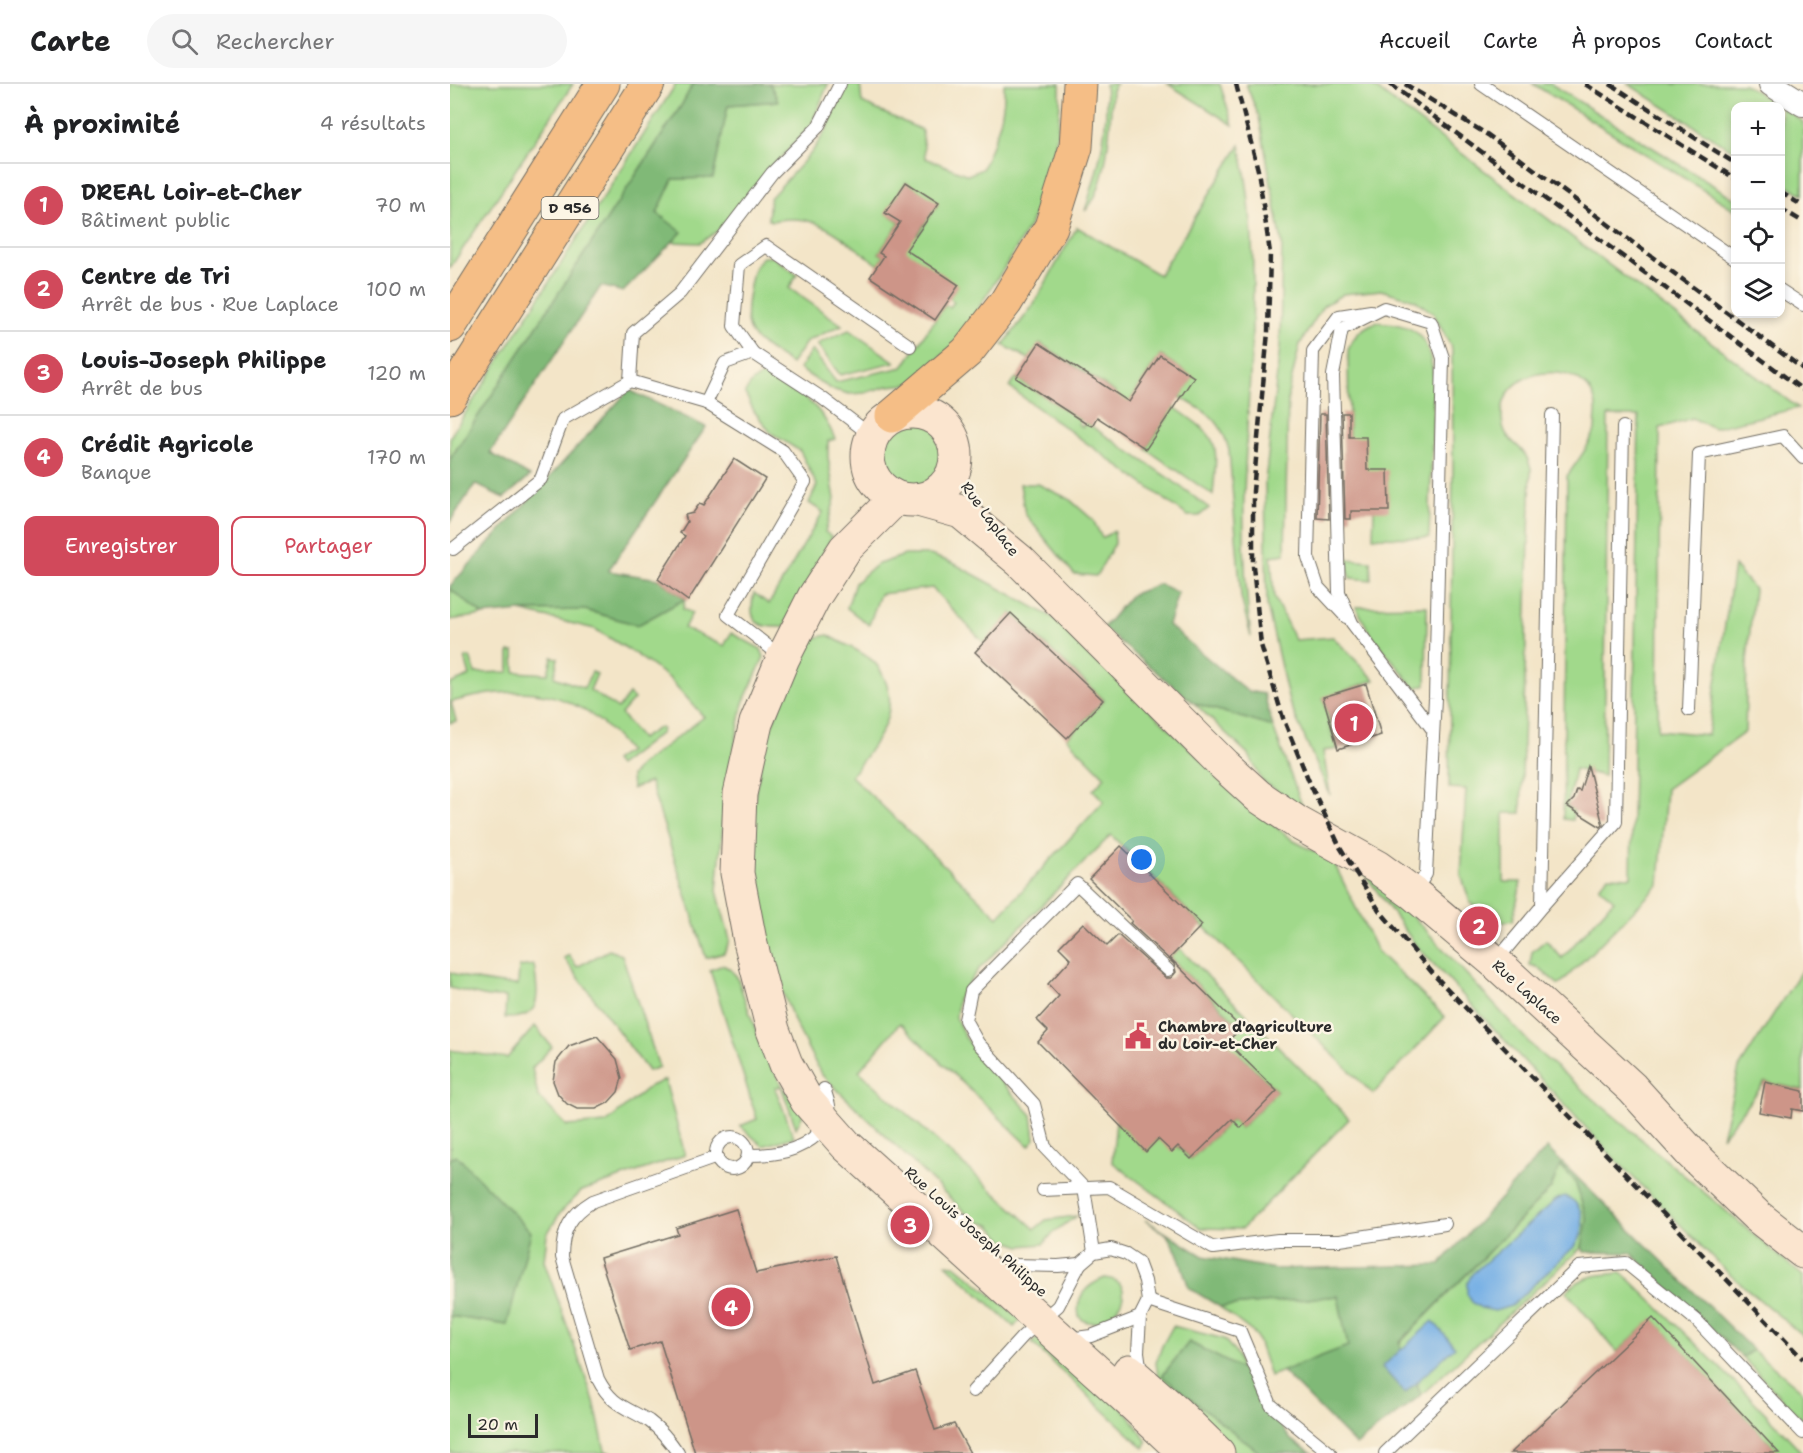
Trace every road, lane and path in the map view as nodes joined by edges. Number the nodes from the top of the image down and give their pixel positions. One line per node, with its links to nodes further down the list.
1 (603, 84): 12 (main road, D 956)
2 (648, 84): 16 (main road, D 956)
3 (840, 84): 15 (lane)
4 (1080, 84): 20 (main road)
5 (1481, 84): 8 (lane)
6 (1771, 84): 7 (street)
7 (1803, 104)
8 (1731, 256)
9 (1785, 293): 10 (lane)
10 (1803, 305)
11 (1384, 308): 28 (lane); 28 (lane); 31 (lane)
12 (450, 326)
13 (910, 346): 14 (lane)
14 (753, 353): 17 (lane); 20 (lane)
15 (630, 381): 17 (lane); 24 (lane)
16 (450, 397)
17 (706, 403): 29 (lane)
18 (1552, 415): 33 (lane)
19 (1623, 427): 33 (lane)
20 (877, 438): 22 (main road, Rue Laplace); 23 (main road, Rue Laplace); 25 (main road, Rue Laplace)
21 (1803, 458): 30 (lane)
22 (954, 471): 23 (main road, Rue Laplace); 26 (main road, Rue Laplace)
23 (907, 499): 25 (main road, Rue Laplace); 26 (main road, Rue Laplace)
24 (453, 549)
25 (845, 549): 27 (main road, Rue Laplace)
26 (1020, 561): 32 (main road, Rue Laplace)
27 (814, 597): 29 (main road, Rue Louis Joseph Philippe)
28 (1352, 623): 31 (lane)
29 (783, 658): 36 (main road, Rue Louis Joseph Philippe)
30 (1689, 710)
31 (1433, 730): 32 (lane)
32 (1413, 893): 34 (main road, Rue Laplace)
33 (1542, 906): 34 (lane)
34 (1495, 962): 48 (main road, Rue Laplace)
35 (1168, 970): 43 (lane)
36 (763, 986): 37 (main road, Rue Louis Joseph Philippe); 38 (main road, Rue Louis Joseph Philippe)
37 (824, 1089): 38 (lane); 45 (main road, Rue Louis Joseph Philippe)
38 (827, 1124): 39 (lane); 40 (lane); 50 (main road, Rue Louis Joseph Philippe)
39 (859, 1140)
40 (748, 1155): 41 (lane); 41 (lane)
41 (717, 1157): 58 (lane)
42 (905, 1182): 45 (lane)
43 (1084, 1188): 44 (lane); 46 (lane); 47 (lane)
44 (1043, 1190)
45 (965, 1221): 50 (main road, Rue Louis Joseph Philippe)
46 (1445, 1224)
47 (1094, 1252): 49 (lane); 51 (lane)
48 (1803, 1252)
49 (1080, 1264): 50 (lane); 52 (lane)
50 (1004, 1272): 52 (main road, Rue Louis Joseph Philippe)
51 (1148, 1301): 53 (lane); 61 (lane)
52 (1049, 1314): 54 (main road, Rue Louis Joseph Philippe); 56 (lane); 59 (main road, Rue Louis Joseph Philippe)
53 (1140, 1317): 54 (lane); 55 (lane)
54 (1091, 1336): 55 (main road, Rue Louis Joseph Philippe)
55 (1143, 1383): 60 (main road, Rue Louis Joseph Philippe)
56 (973, 1391)
57 (1803, 1433): 62 (lane)
58 (678, 1453)
59 (1185, 1453)
60 (1218, 1453)
61 (1330, 1453)
62 (1385, 1453)

